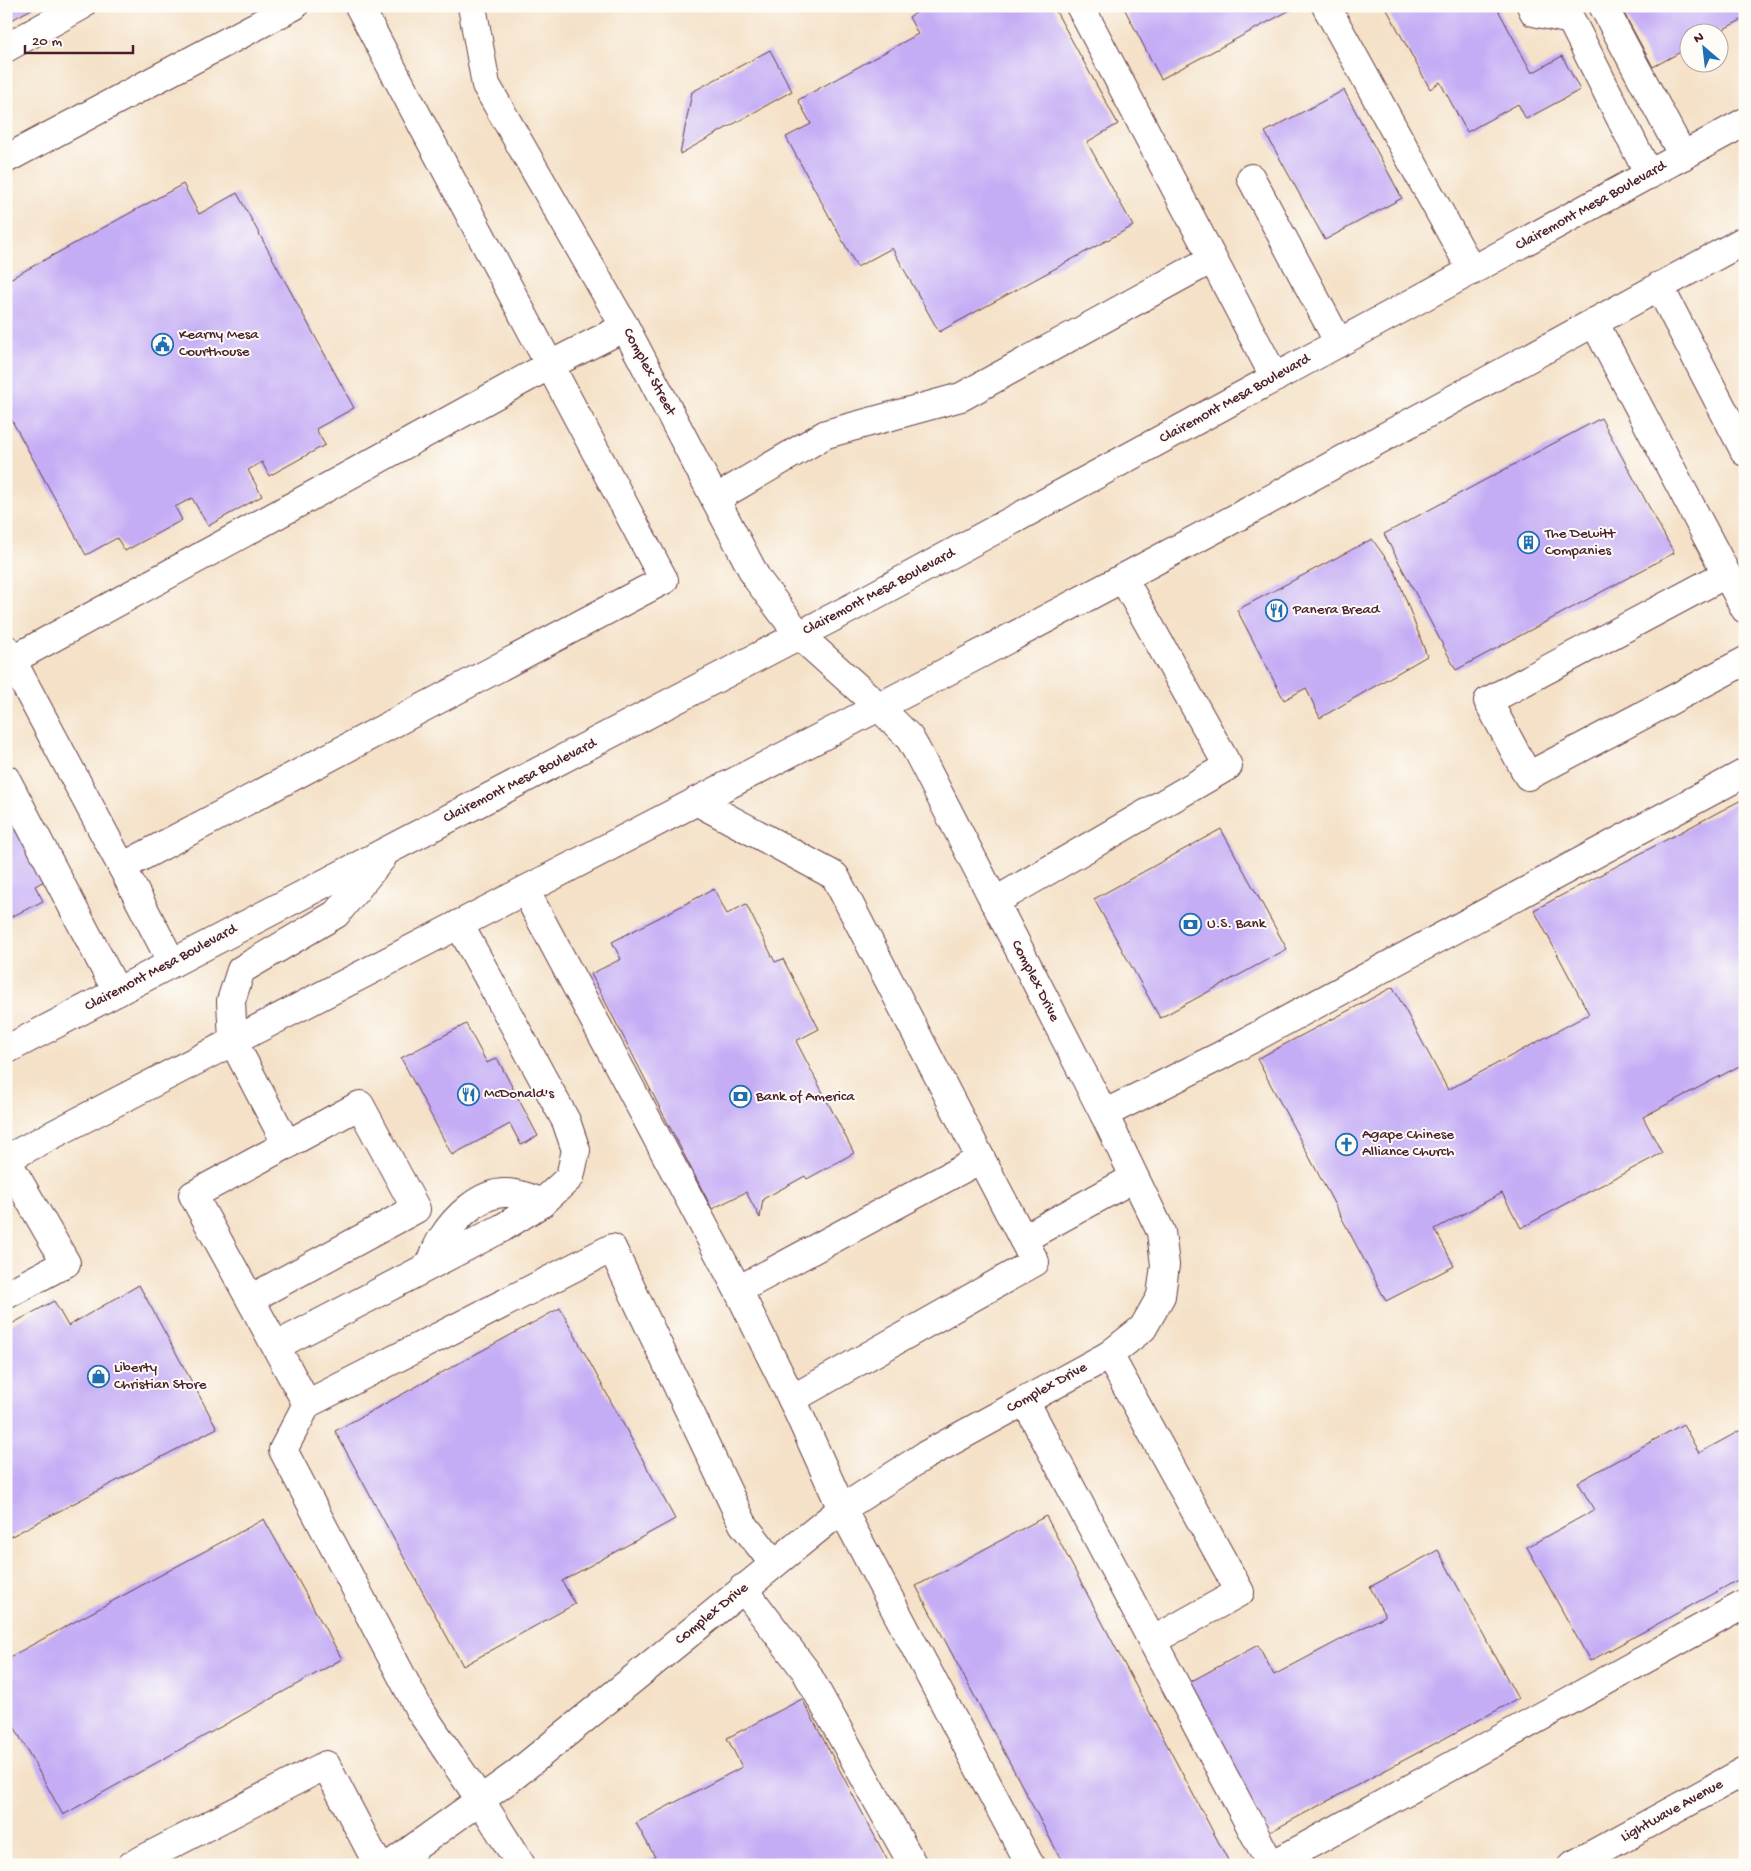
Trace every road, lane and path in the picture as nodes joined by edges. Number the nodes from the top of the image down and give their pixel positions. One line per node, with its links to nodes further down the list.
1 (81, 6): 9 (main road)
2 (294, 6): 12 (main road)
3 (359, 6): 22 (main road)
4 (472, 6): 20 (main road, Complex Street)
5 (1080, 6): 16 (main road)
6 (1326, 6): 17 (main road)
7 (1531, 6): 13 (main road)
8 (1603, 6): 11 (main road)
9 (6, 48)
10 (1745, 122): 11 (main road, Clairemont Mesa Boulevard)
11 (1683, 156): 13 (main road, Clairemont Mesa Boulevard)
12 (6, 159)
13 (1649, 175): 17 (main road, Clairemont Mesa Boulevard)
14 (1251, 178): 21 (main road)
15 (1745, 240): 18 (main road)
16 (1212, 259): 23 (main road); 25 (main road)
17 (1472, 271): 21 (main road, Clairemont Mesa Boulevard)
18 (1659, 286): 19 (main road); 24 (main road)
19 (1594, 322): 26 (main road); 27 (main road)
20 (625, 327): 22 (main road); 25 (main road, Complex Street)
21 (1339, 343): 23 (main road, Clairemont Mesa Boulevard)
22 (550, 365): 30 (main road); 37 (main road)
23 (1275, 378): 29 (main road, Clairemont Mesa Boulevard)
24 (1745, 452)
25 (715, 499): 29 (main road, Complex Street)
26 (1726, 574): 28 (main road); 31 (main road)
27 (1123, 578): 32 (main road); 39 (main road)
28 (1745, 609)
29 (799, 636): 32 (main road, Complex Street); 36 (main road, Clairemont Mesa Boulevard)
30 (9, 654): 37 (main road)
31 (1745, 660)
32 (878, 706): 35 (main road); 39 (main road, Complex Drive)
33 (1745, 774): 45 (main road)
34 (6, 779): 42 (main road)
35 (696, 801): 38 (main road); 48 (main road)
36 (389, 849): 41 (main road, Clairemont Mesa Boulevard); 43 (main road)
37 (122, 868): 41 (main road)
38 (525, 890): 40 (main road); 51 (main road)
39 (994, 902): 45 (main road, Complex Drive)
40 (459, 924): 43 (main road); 54 (main road)
41 (172, 963): 42 (main road, Clairemont Mesa Boulevard)
42 (117, 992): 44 (main road, Clairemont Mesa Boulevard)
43 (233, 1041): 46 (main road); 47 (main road)
44 (6, 1050)
45 (1104, 1114): 49 (main road, Complex Drive)
46 (286, 1145): 53 (main road); 53 (main road)
47 (6, 1159): 52 (main road)
48 (981, 1159): 50 (main road); 51 (main road)
49 (1134, 1178): 50 (main road); 55 (main road, Complex Drive)
50 (1023, 1239): 56 (main road)
51 (738, 1290): 56 (main road)
52 (6, 1295)
53 (250, 1299): 54 (main road)
54 (276, 1346): 58 (main road)
55 (1109, 1355): 57 (main road, Complex Drive); 63 (main road)
56 (792, 1399): 59 (main road)
57 (1025, 1400): 59 (main road, Complex Drive); 63 (main road)
58 (307, 1404): 60 (main road); 65 (main road)
59 (842, 1509): 60 (main road, Complex Drive); 71 (main road)
60 (774, 1564): 61 (main road, Complex Drive)
61 (743, 1588): 65 (main road, Complex Drive); 70 (main road)
62 (1745, 1604): 72 (main road)
63 (1152, 1641): 72 (main road)
64 (1745, 1771): 73 (main road, Lightwave Avenue)
65 (481, 1801): 68 (main road, Complex Drive); 69 (main road)
66 (132, 1865): 67 (main road)
67 (378, 1865)
68 (390, 1865)
69 (521, 1865)
70 (913, 1865)
71 (1030, 1865)
72 (1272, 1865)
73 (1573, 1865)

